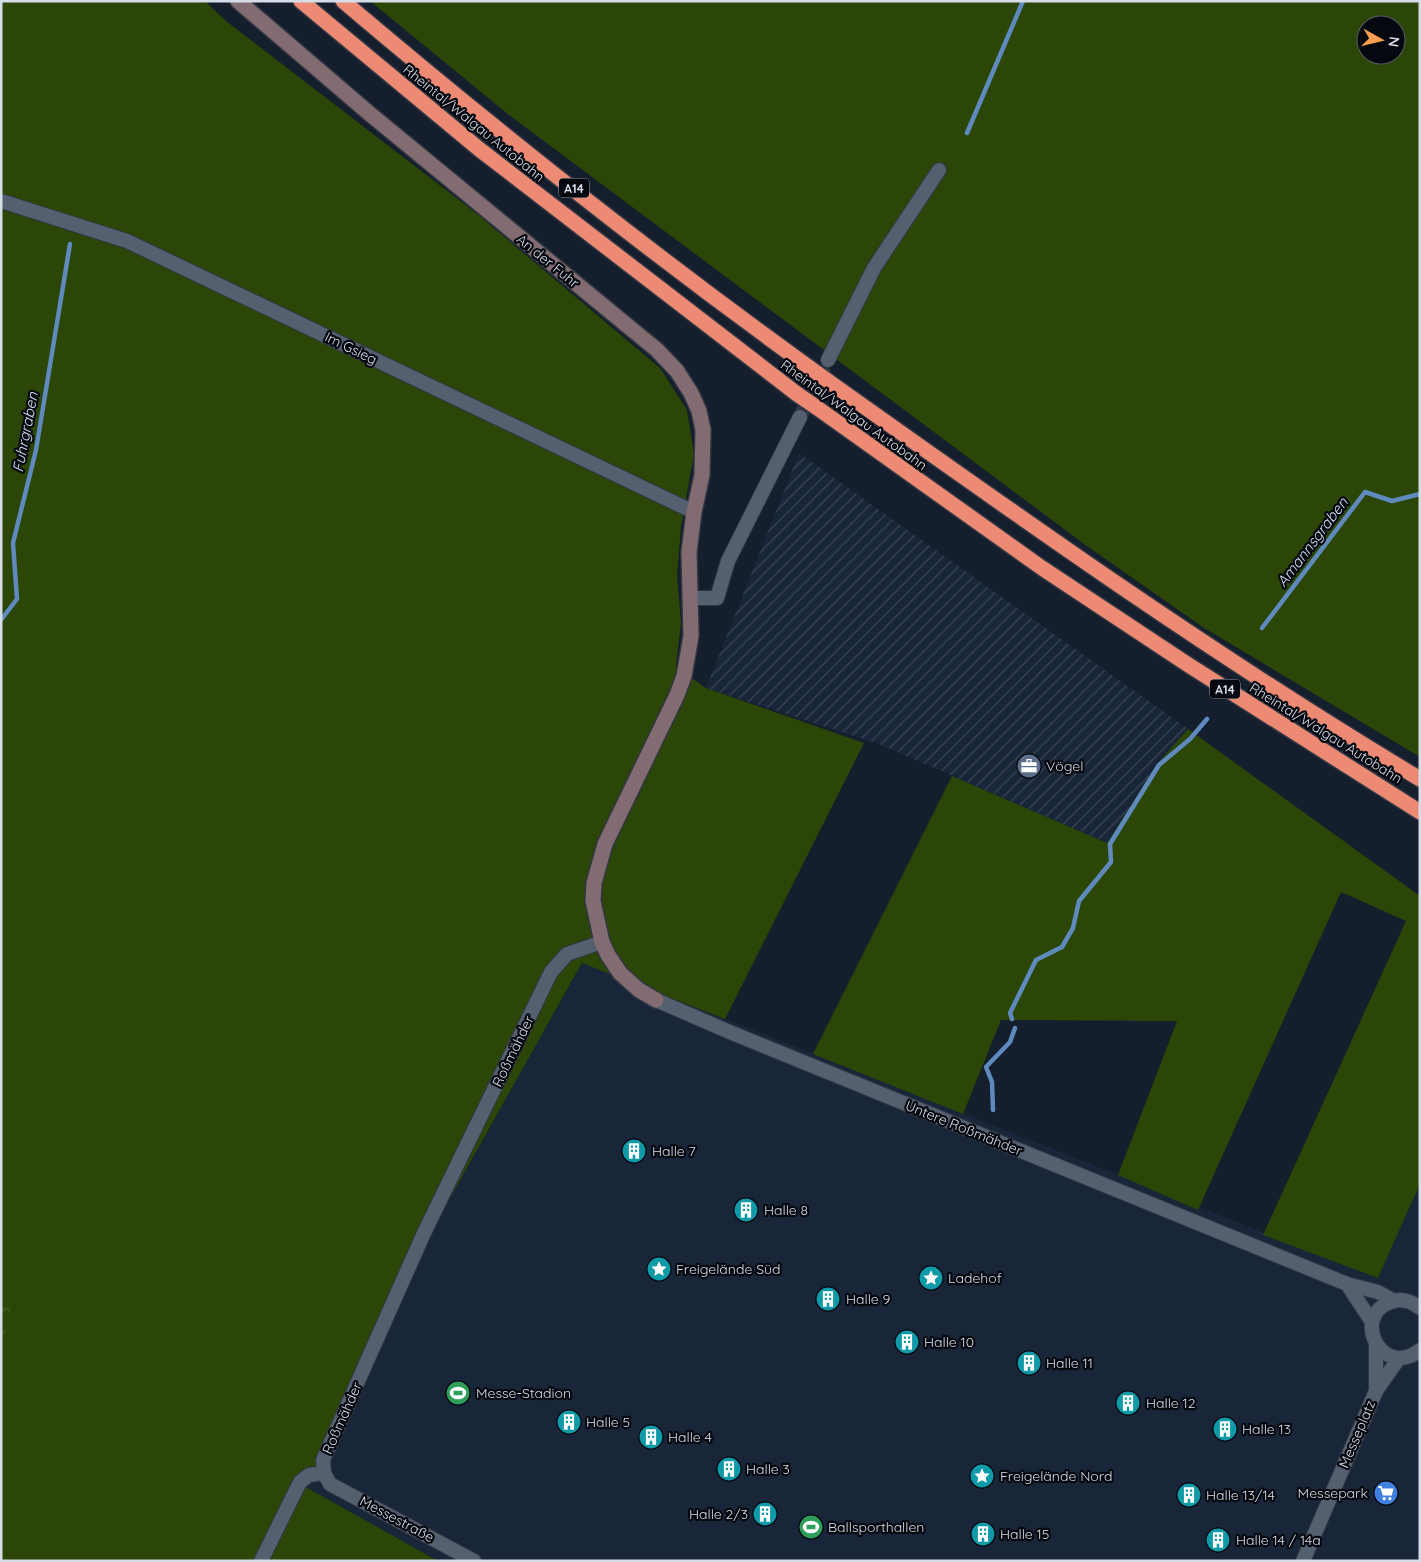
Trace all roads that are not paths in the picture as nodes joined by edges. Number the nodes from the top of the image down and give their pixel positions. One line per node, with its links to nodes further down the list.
1 (238, 1): 8 (main road, An der Fuhr)
2 (301, 1): 11 (highway, Rheintal/Walgau Autobahn / A14, bridge)
3 (343, 1): 10 (highway, Rheintal/Walgau Autobahn / A14, bridge)
4 (939, 170): 6 (street)
5 (1, 201): 8 (street, Im Gsieg)
6 (828, 360)
7 (800, 417): 9 (street)
8 (694, 512): 9 (main road, An der Fuhr)
9 (691, 598): 13 (main road)
10 (1420, 780)
11 (1415, 809): 12 (highway, Rheintal/Walgau Autobahn)
12 (1420, 818)
13 (602, 942): 14 (main road, Untere Roßmähder); 23 (street, Roßmähder)
14 (656, 1000): 15 (street, Untere Roßmähder)
15 (1347, 1284): 16 (street, Untere Roßmähder); 18 (street)
16 (1394, 1301): 17 (street, Untere Roßmähder); 18 (street)
17 (1420, 1308)
18 (1372, 1322): 19 (street, Messeplatz)
19 (1376, 1344): 21 (street); 22 (street, Messeplatz)
20 (1420, 1350): 21 (street)
21 (1399, 1358): 22 (street, Messeplatz)
22 (1376, 1391): 26 (street, Messeplatz)
23 (324, 1473): 24 (street, Roßmähder); 25 (street, Messestraße)
24 (261, 1561)
25 (474, 1561)
26 (1303, 1561)

